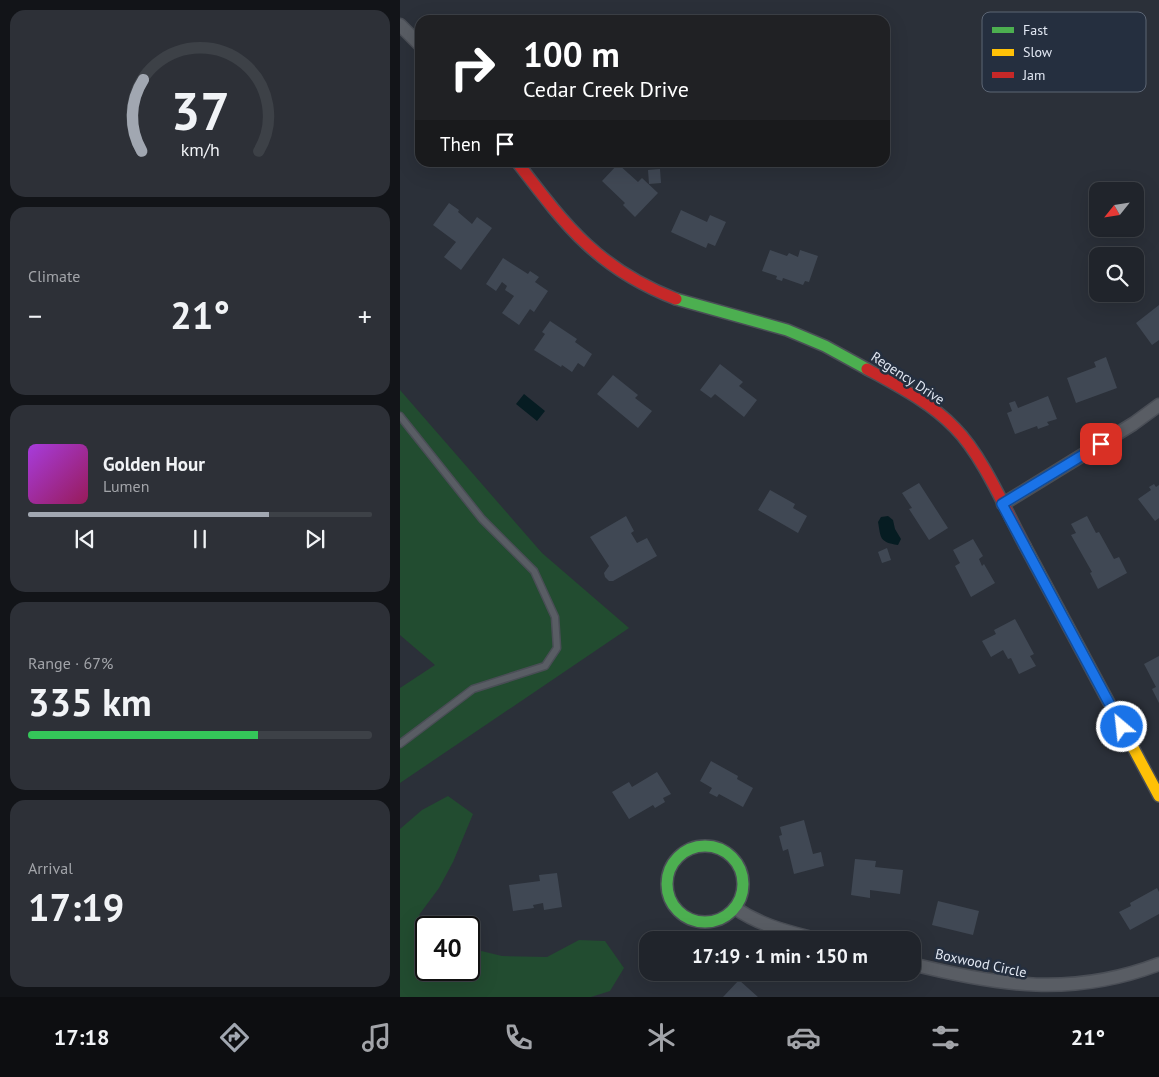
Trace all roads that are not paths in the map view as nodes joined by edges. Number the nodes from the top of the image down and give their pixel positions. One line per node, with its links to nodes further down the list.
1 (400, 25): 2 (street)
2 (415, 39)
3 (521, 167): 6 (street, Regency Drive)
4 (1159, 405): 6 (street)
5 (400, 416): 7 (lane)
6 (1002, 504): 8 (street, Regency Drive)
7 (400, 744)
8 (1159, 796)
9 (735, 908): 9 (street); 10 (street)
10 (787, 931)
11 (1159, 964): 12 (street, Boxwood Circle)
12 (921, 966)

